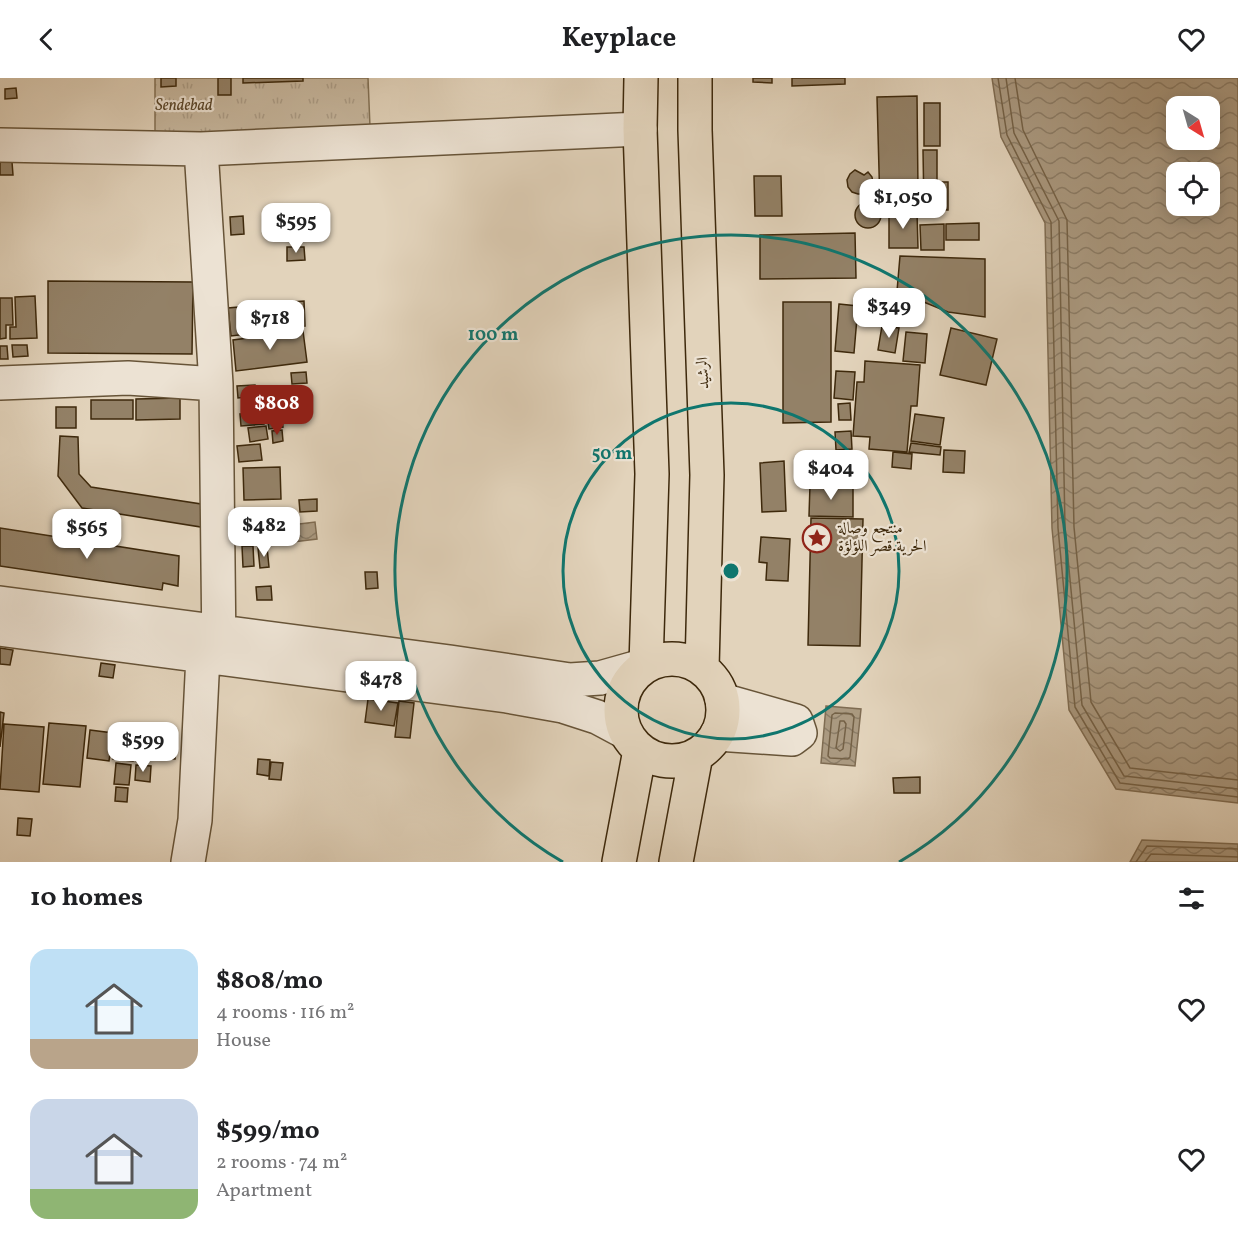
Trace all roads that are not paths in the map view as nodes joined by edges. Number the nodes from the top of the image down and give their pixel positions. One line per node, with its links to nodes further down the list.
1 (641, 78): 3 (main road)
2 (695, 78): 12 (main road, الرشيد)
3 (640, 129): 5 (street); 11 (main road)
4 (0, 145): 5 (street)
5 (201, 149): 7 (street)
6 (0, 383): 7 (street)
7 (216, 384): 10 (street)
8 (0, 603): 10 (street)
9 (0, 630): 10 (street)
10 (211, 644): 11 (street); 14 (street); 16 (street)
11 (646, 665): 12 (main road); 14 (main road)
12 (702, 668): 13 (main road)
13 (722, 700): 15 (main road); 15 (street)
14 (632, 741): 15 (main road); 17 (main road)
15 (706, 745): 18 (main road)
16 (188, 862)
17 (619, 862)
18 (676, 862)

